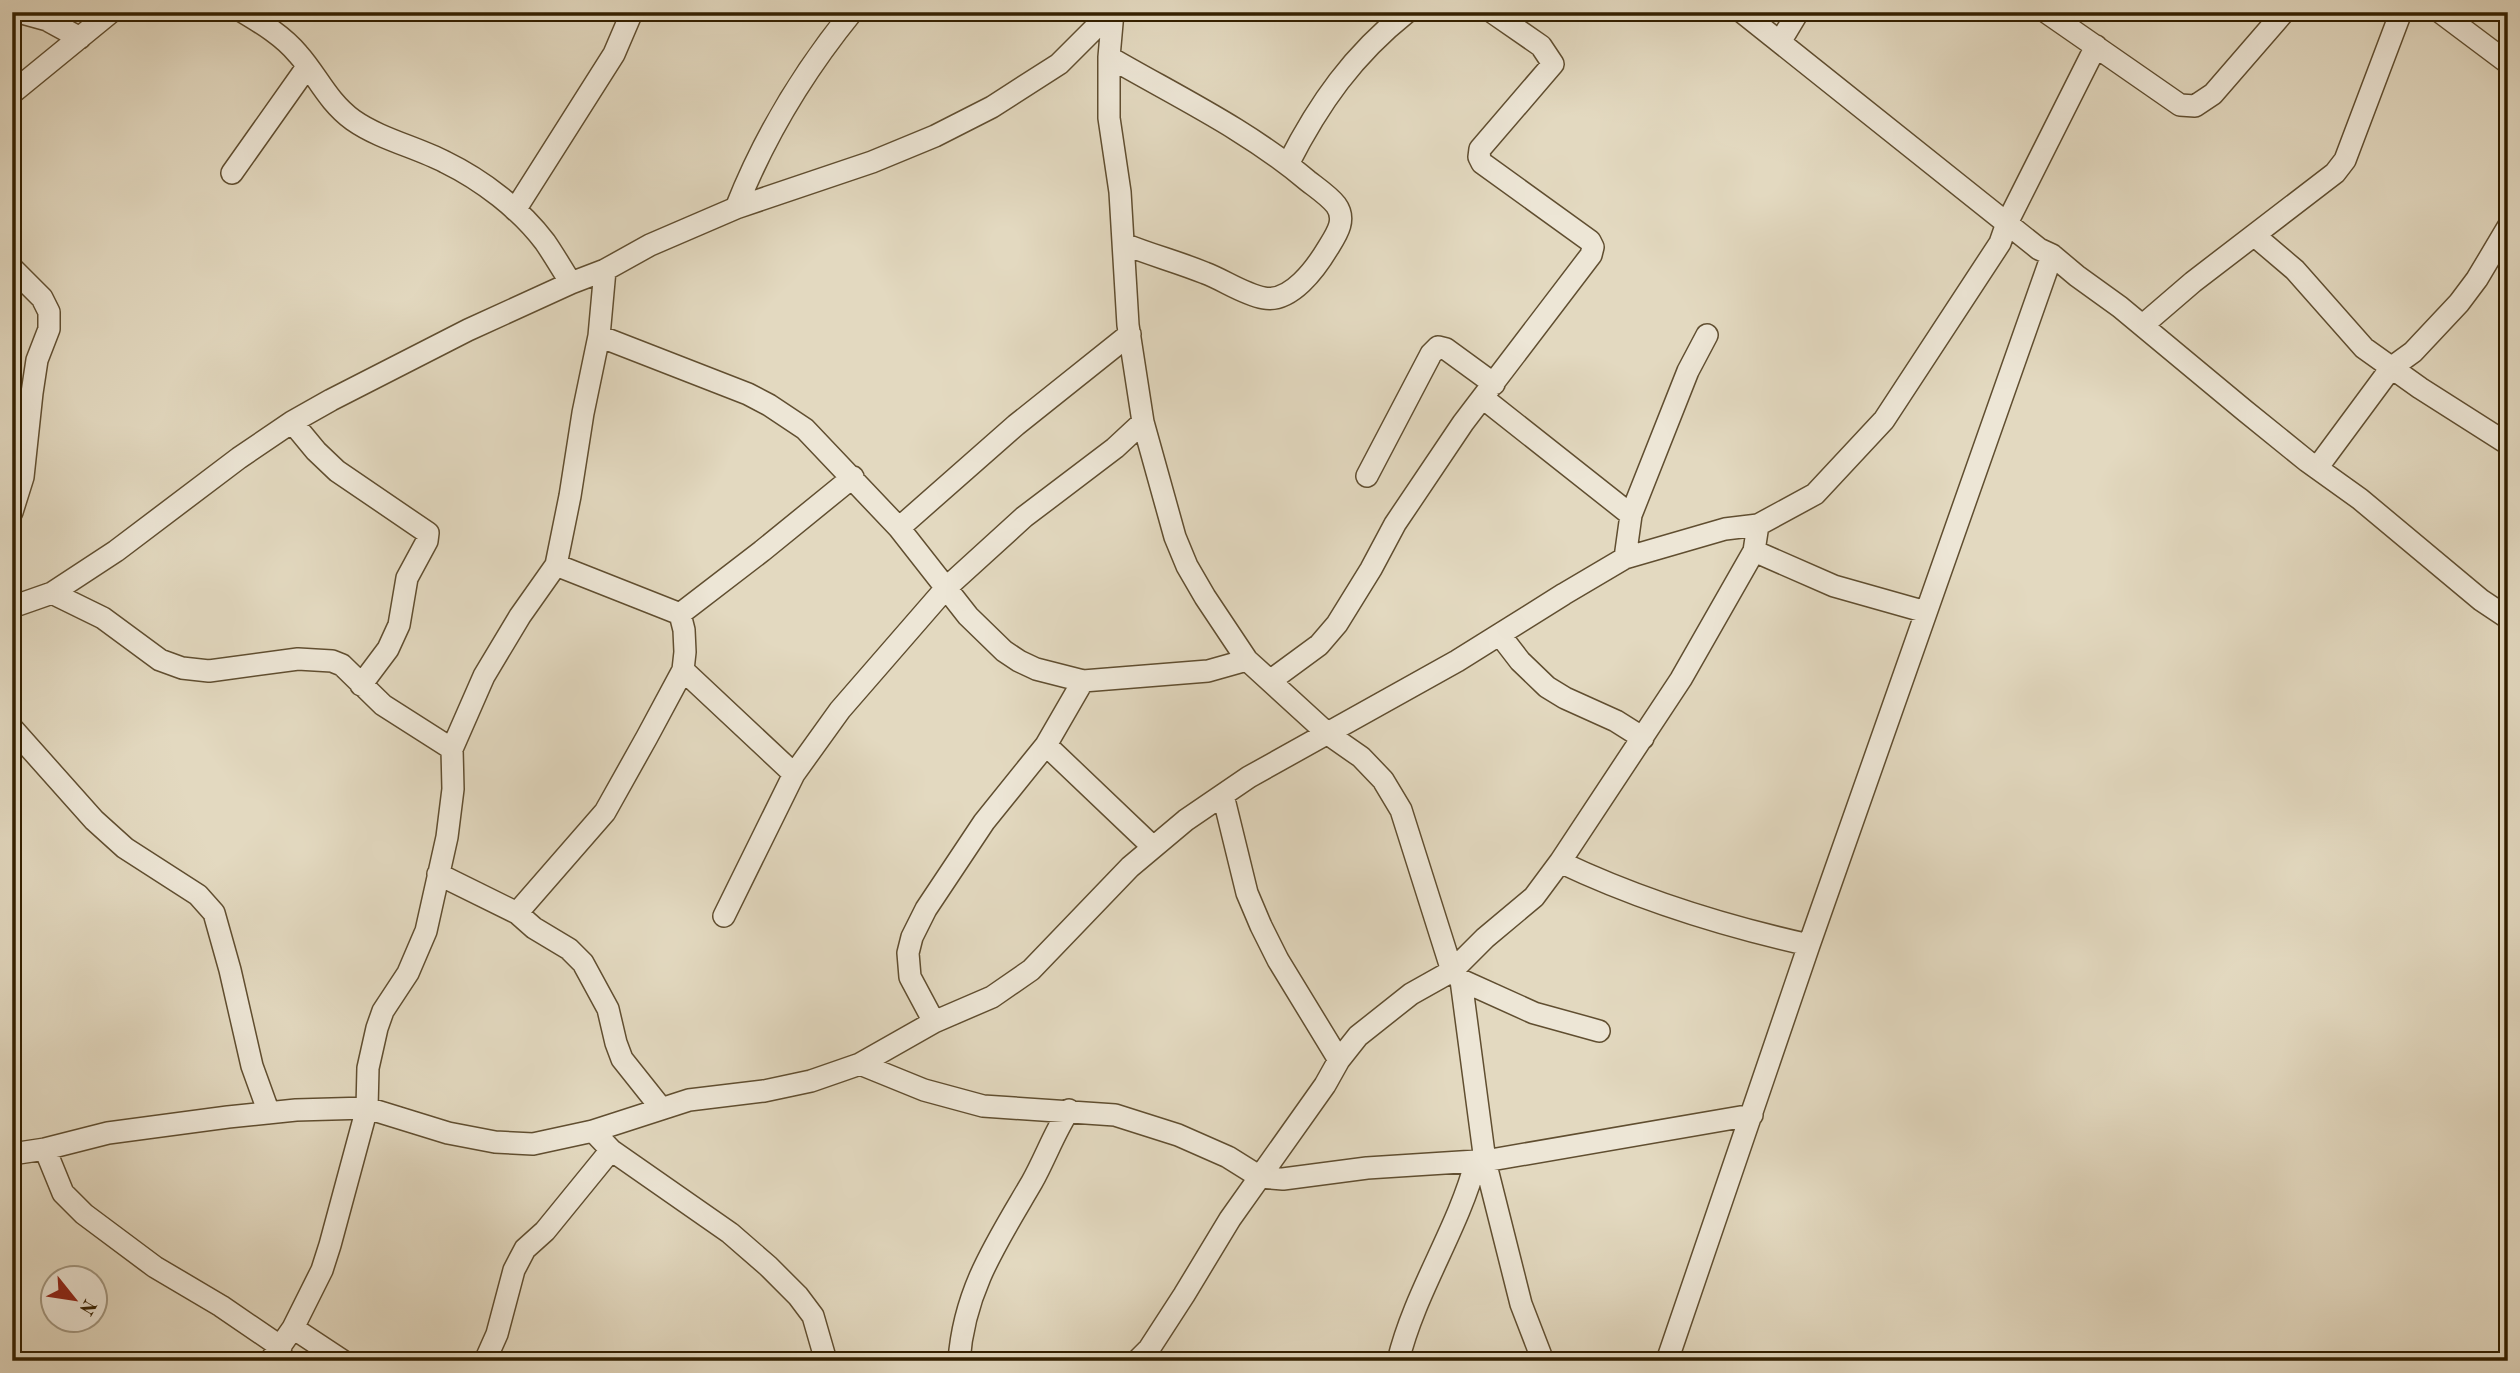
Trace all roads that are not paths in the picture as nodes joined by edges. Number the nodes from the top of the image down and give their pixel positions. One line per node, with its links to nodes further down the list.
1 (18, 12): 15 (street)
2 (111, 12): 15 (street)
3 (243, 12): 20 (street)
4 (632, 12): 25 (street)
5 (852, 12): 24 (street)
6 (1112, 12): 18 (street); 24 (street)
7 (1407, 12): 22 (street)
8 (1492, 12): 39 (street)
9 (1742, 12): 16 (street)
10 (1798, 12): 16 (street)
11 (2046, 12): 17 (street)
12 (2284, 12): 17 (street)
13 (2401, 12): 28 (street)
14 (2440, 12): 19 (street)
15 (80, 38): 21 (street)
16 (1780, 41): 26 (street)
17 (2096, 46): 26 (street)
18 (1108, 57): 22 (street); 29 (street)
19 (2508, 63)
20 (307, 66): 23 (street); 25 (street)
21 (12, 93)
22 (1288, 164): 29 (street)
23 (232, 173)
24 (736, 208): 31 (street)
25 (515, 210): 33 (street)
26 (2007, 223): 30 (street); 48 (street)
27 (2508, 227): 38 (street)
28 (2255, 236): 34 (street); 38 (street)
29 (1125, 244): 35 (street)
30 (2052, 255): 34 (street); 56 (street)
31 (605, 270): 33 (street); 37 (street)
32 (14, 273): 46 (street)
33 (571, 283): 40 (street)
34 (2143, 326): 43 (street)
35 (1130, 334): 41 (street); 49 (street)
36 (1707, 335): 47 (street)
37 (599, 336): 45 (street); 52 (street)
38 (2391, 368): 42 (street); 43 (street)
39 (1488, 391): 44 (street); 47 (street); 63 (street)
40 (292, 422): 54 (street); 64 (street)
41 (1143, 422): 53 (street); 60 (street)
42 (2508, 444)
43 (2317, 468): 58 (street)
44 (1367, 476)
45 (853, 477): 49 (street); 57 (street)
46 (12, 512)
47 (1631, 515): 51 (street)
48 (1758, 525): 50 (street); 51 (street)
49 (899, 528): 53 (street)
50 (1754, 551): 56 (street); 67 (street)
51 (1625, 558): 59 (street)
52 (556, 565): 57 (street); 69 (street)
53 (946, 588): 62 (street); 70 (street)
54 (52, 593): 55 (street); 64 (street)
55 (12, 607)
56 (1926, 612): 77 (street)
57 (680, 614): 61 (street)
58 (2508, 618)
59 (1500, 635): 66 (street); 67 (street)
60 (1247, 660): 62 (street); 63 (street)
61 (683, 670): 70 (street); 75 (street)
62 (1083, 681): 68 (street)
63 (1270, 681): 66 (street)
64 (361, 685): 69 (street)
65 (12, 728): 86 (street)
66 (1328, 734): 71 (street); 78 (street)
67 (1643, 738): 73 (street)
68 (1046, 745): 72 (street); 79 (street)
69 (452, 749): 74 (street)
70 (794, 775): 76 (street)
71 (1223, 795): 72 (street); 81 (street)
72 (1153, 848): 79 (street)
73 (1560, 862): 77 (street); 78 (street)
74 (438, 874): 75 (street); 83 (street)
75 (517, 913): 84 (street)
76 (724, 916)
77 (1809, 945): 87 (street)
78 (1456, 976): 80 (street); 81 (street); 92 (street)
79 (934, 1022): 82 (street)
80 (1599, 1031)
81 (1339, 1060): 93 (street)
82 (860, 1064): 84 (street); 85 (street)
83 (367, 1108): 86 (street); 88 (street); 94 (street)
84 (661, 1108): 88 (street)
85 (1069, 1110): 93 (street); 99 (street)
86 (269, 1113): 89 (street)
87 (1752, 1115): 92 (street); 103 (street)
88 (593, 1131): 90 (street)
89 (45, 1149): 91 (street); 95 (street)
90 (611, 1150): 97 (street); 98 (street)
91 (12, 1154)
92 (1481, 1161): 93 (street); 101 (street); 102 (street)
93 (1260, 1177): 100 (street)
94 (293, 1328): 95 (street); 96 (street)
95 (276, 1354)
96 (343, 1361)
97 (485, 1361)
98 (826, 1361)
99 (959, 1361)
100 (1137, 1361)
101 (1398, 1361)
102 (1543, 1361)
103 (1667, 1361)

